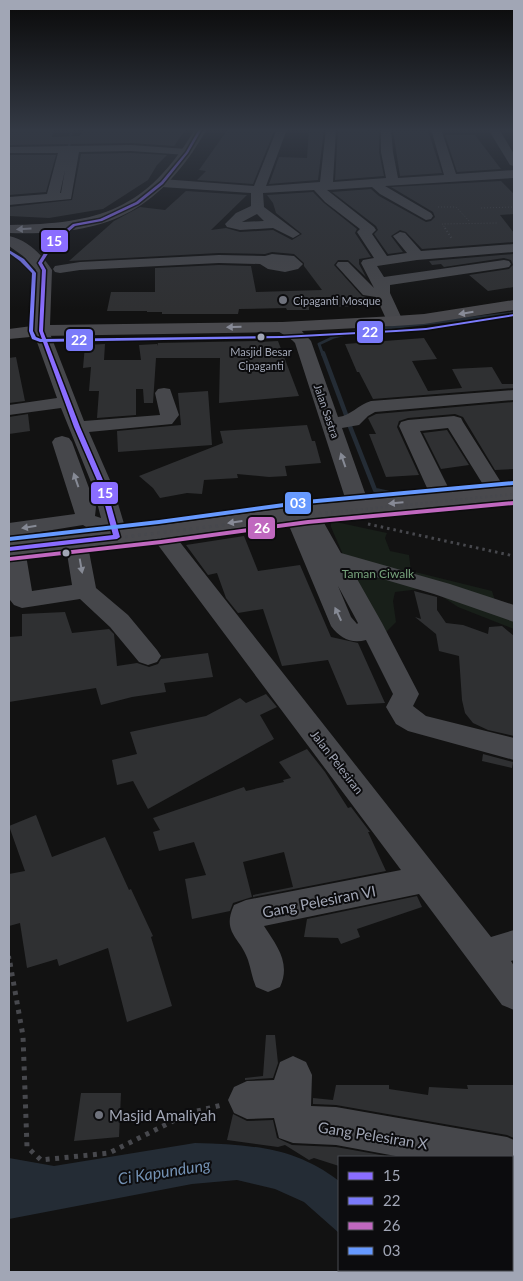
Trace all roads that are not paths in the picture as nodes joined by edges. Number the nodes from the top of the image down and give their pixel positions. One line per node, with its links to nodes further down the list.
1 (62, 189): 8 (street)
2 (155, 189): 12 (main road)
3 (242, 189): 7 (street)
4 (285, 189): 7 (street)
5 (323, 189): 21 (street)
6 (383, 189): 10 (street)
7 (259, 190): 9 (street)
8 (9, 201)
9 (258, 208): 11 (street); 11 (street)
10 (422, 213)
11 (276, 224): 14 (street)
12 (74, 225): 13 (main road, one-way to 13); 24 (main road)
13 (9, 229)
14 (293, 234)
15 (400, 236): 19 (street)
16 (9, 240): 24 (main road)
17 (514, 248): 18 (street)
18 (486, 250): 19 (street); 22 (street)
19 (417, 256): 21 (street)
20 (266, 260): 24 (street)
21 (383, 260): 25 (street)
22 (508, 263): 25 (street)
23 (343, 264): 25 (street)
24 (50, 268): 29 (main road)
25 (382, 289): 27 (street)
26 (514, 305): 27 (main road, one-way to 27)
27 (395, 321): 28 (main road)
28 (282, 327): 29 (main road, one-way to 29); 35 (street, Jalan Sastra)
29 (41, 331): 30 (main road); 33 (street)
30 (9, 334)
31 (164, 393): 36 (street)
32 (514, 396): 35 (street)
33 (67, 402): 34 (street); 36 (street)
34 (9, 410)
35 (331, 424): 40 (street, Jalan Sastra, one-way to 35)
36 (80, 433): 41 (street, one-way to 36); 43 (street)
37 (509, 494): 38 (main road); 38 (street)
38 (430, 500): 40 (main road, one-way to 40)
39 (314, 513): 40 (main road); 42 (main road, one-way to 42); 45 (street); 48 (street, one-way to 39)
40 (362, 515)
41 (80, 530): 43 (main road); 44 (main road, one-way to 44); 46 (street, one-way to 46)
42 (160, 532): 43 (main road); 51 (street, Jalan Pelesiran)
43 (117, 537)
44 (10, 545): 46 (street)
45 (334, 558): 47 (street); 48 (street)
46 (85, 591): 49 (street)
47 (514, 614)
48 (370, 622): 50 (street)
49 (148, 656)
50 (514, 749)
51 (428, 879): 52 (street, Jalan Pelesiran); 53 (street, Gang Pelesiran VI)
52 (499, 949): 54 (street, Jalan Pelesiran)
53 (268, 976)
54 (514, 993)
55 (247, 1100): 56 (street, Gang Pelesiran X)
56 (501, 1156)

